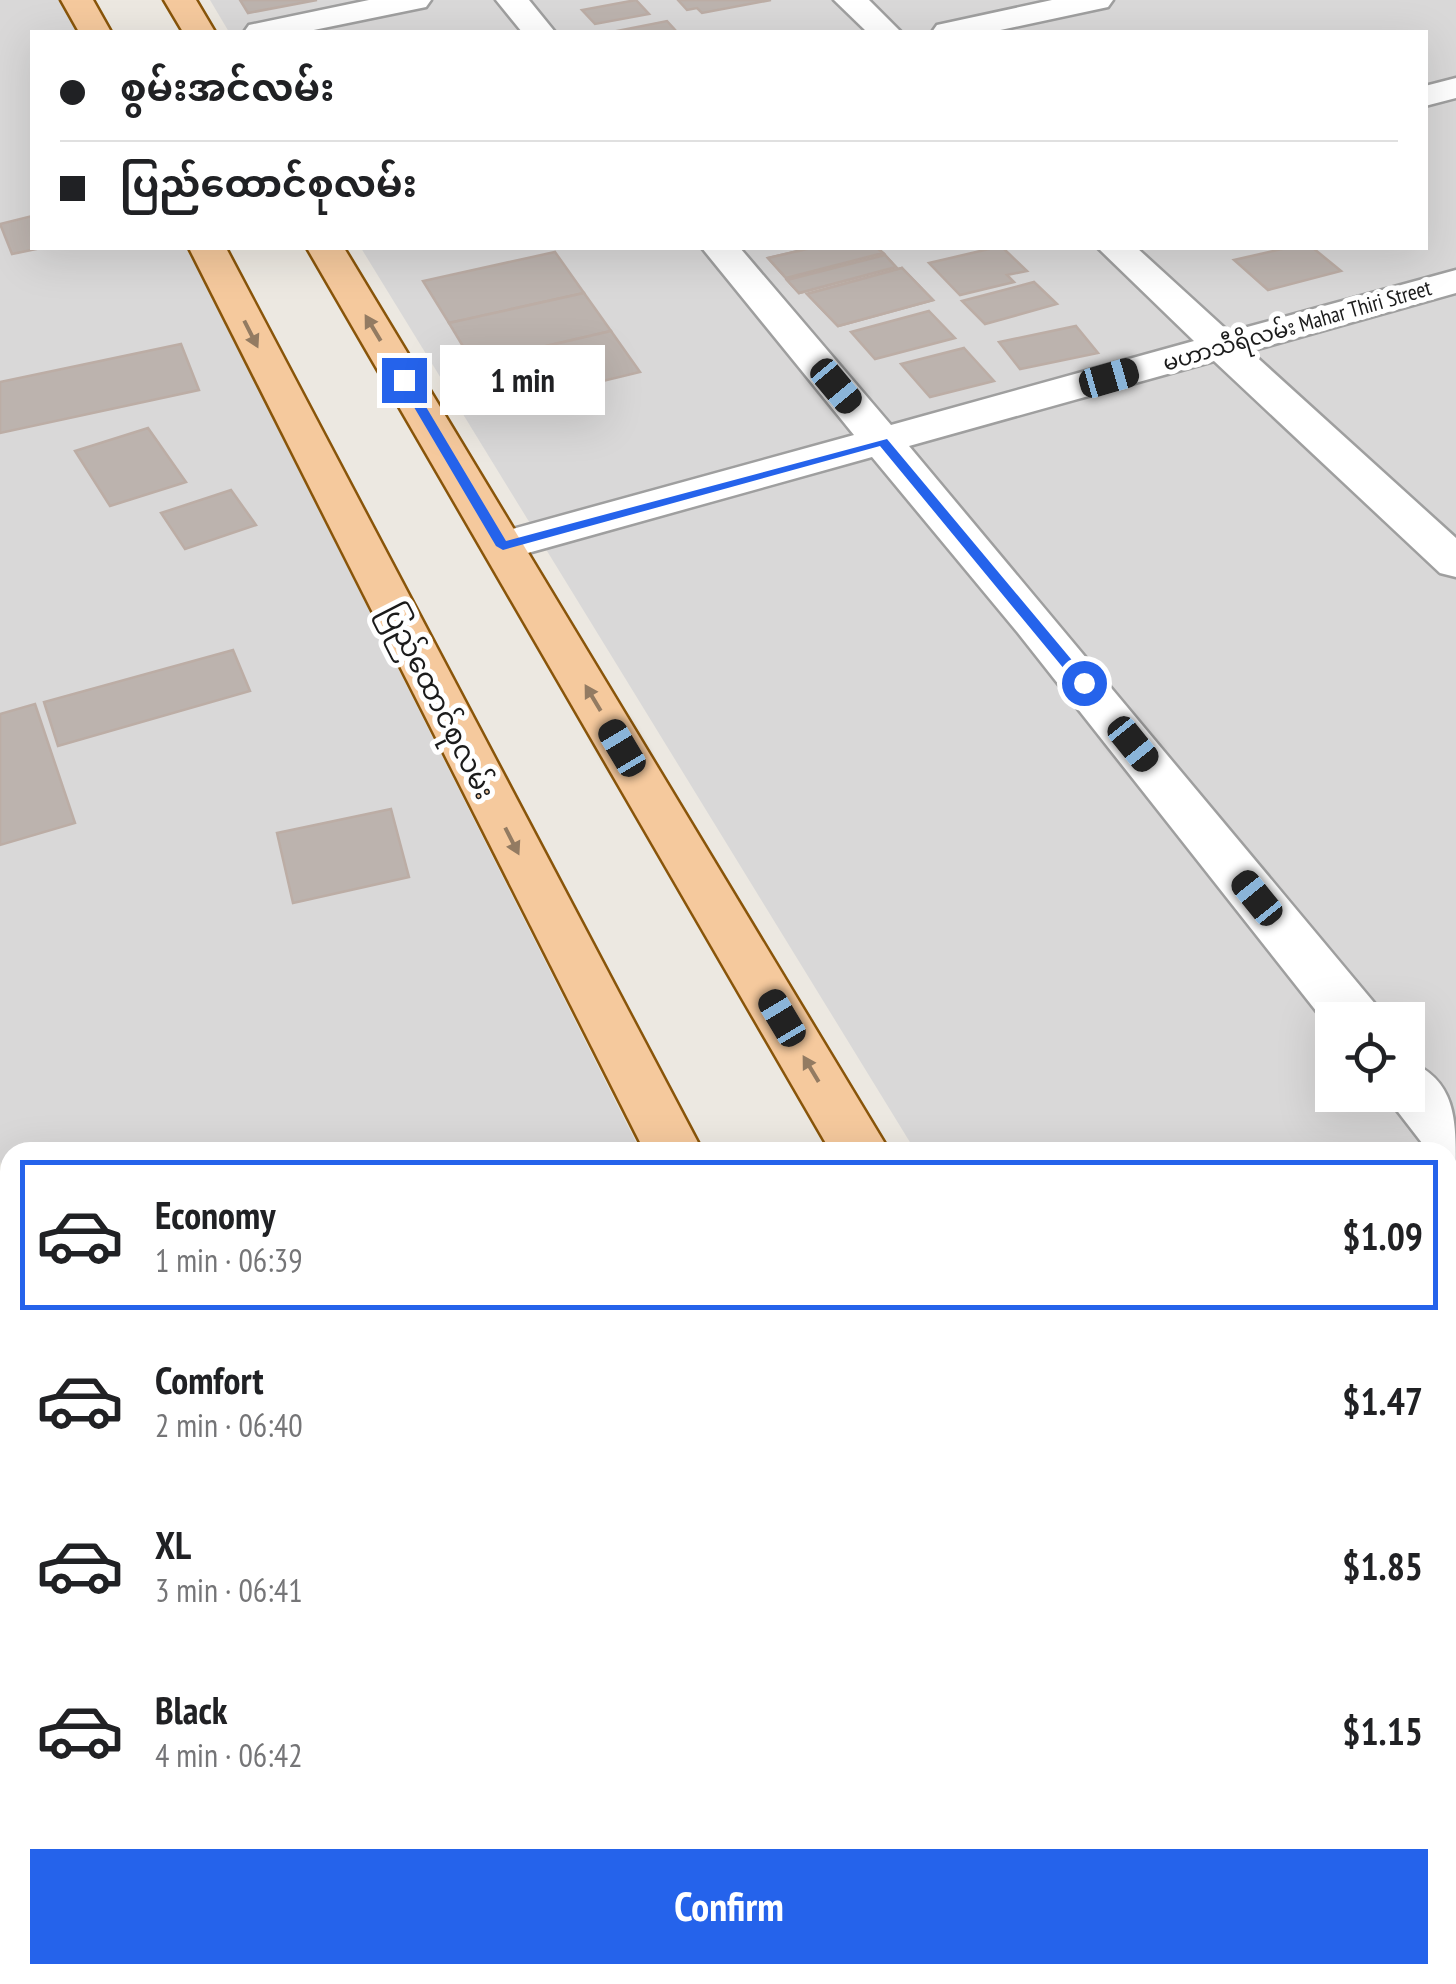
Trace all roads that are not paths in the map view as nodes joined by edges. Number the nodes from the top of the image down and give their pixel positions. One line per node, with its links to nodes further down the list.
1 (77, 0): 7 (main road)
2 (180, 0): 8 (main road)
3 (415, 0): 9 (street)
4 (512, 0): 10 (street)
5 (850, 0): 11 (street)
6 (1097, 0): 12 (street)
7 (94, 30)
8 (198, 30)
9 (270, 30)
10 (538, 30)
11 (883, 30)
12 (957, 30)
13 (1456, 88): 14 (street)
14 (1428, 95)
15 (207, 250): 26 (main road, ပြည်ထောင်စုလမ်း, one-way to 26)
16 (326, 250): 22 (main road, one-way to 16)
17 (722, 250): 21 (street)
18 (1118, 250): 20 (street)
19 (1456, 281): 20 (street, မဟာသီရိလမ်း Mahar Thiri Street)
20 (1222, 346): 21 (street, မဟာသီရိလမ်း Mahar Thiri Street); 23 (street)
21 (882, 441): 22 (street, မဟာသီရိလမ်း Mahar Thiri Street); 24 (street)
22 (503, 546): 27 (main road, one-way to 22)
23 (1456, 563)
24 (1341, 1002)
25 (1425, 1105): 28 (street)
26 (669, 1142)
27 (855, 1142)
28 (1454, 1142)

